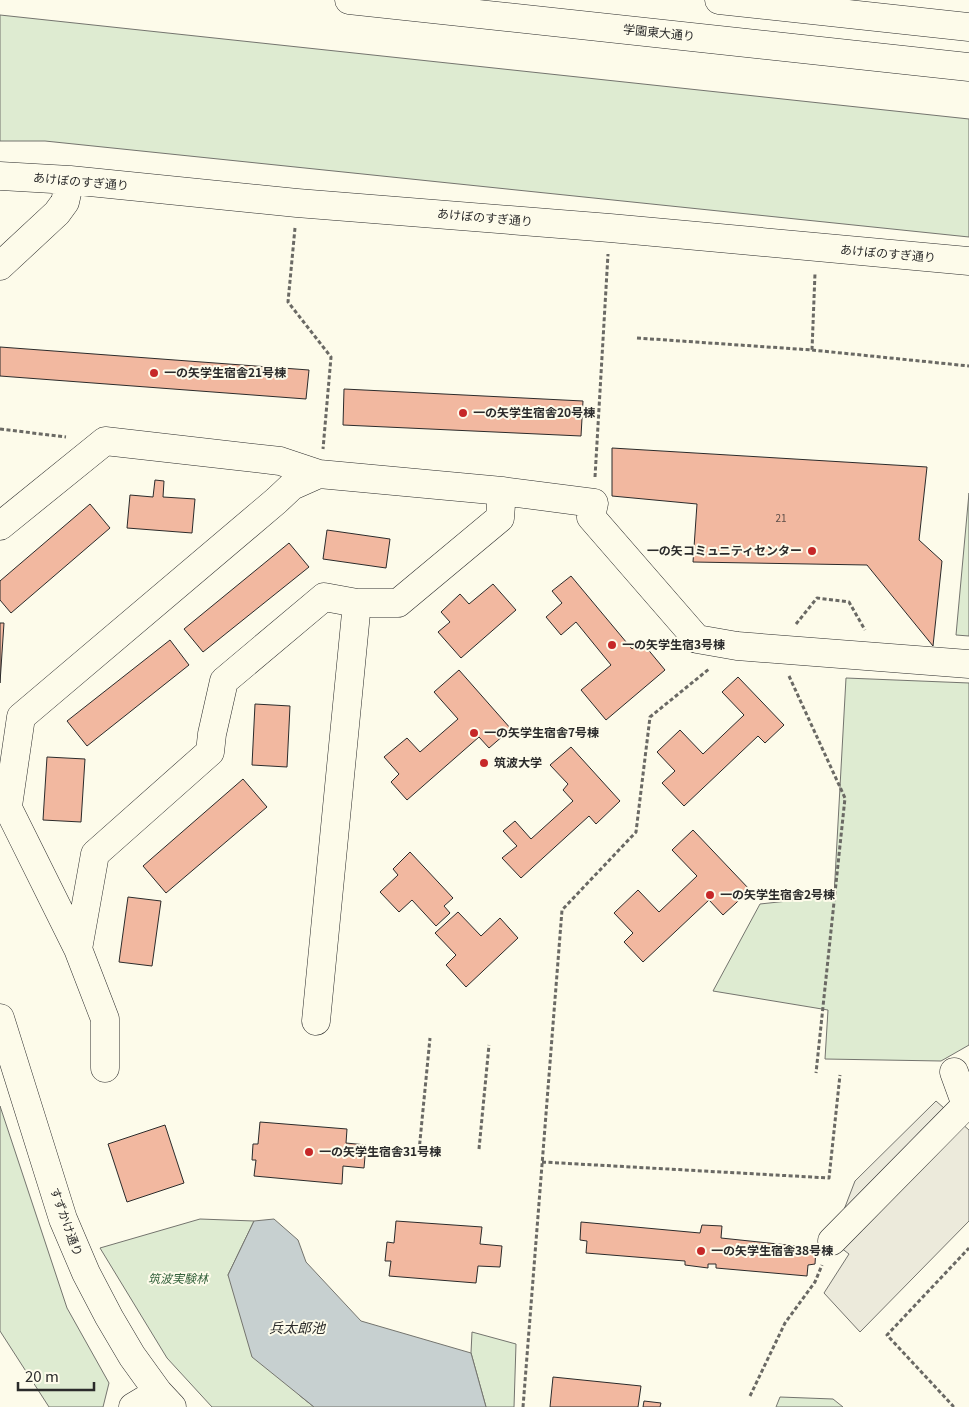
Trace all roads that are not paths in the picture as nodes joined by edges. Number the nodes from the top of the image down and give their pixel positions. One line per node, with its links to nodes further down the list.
1 (349, 0): 4 (street, 学園東大通り)
2 (719, 0): 3 (street)
3 (969, 27)
4 (969, 67)
5 (0, 176): 6 (street, あけぼのすぎ通り)
6 (70, 180): 7 (street, あけぼのすぎ通り); 8 (street)
7 (969, 261)
8 (0, 266)
9 (319, 474): 10 (street); 11 (street); 14 (street)
10 (502, 491): 12 (street); 13 (street)
11 (0, 526)
12 (357, 603): 15 (street); 17 (street)
13 (969, 664)
14 (4, 799): 15 (street)
15 (78, 950): 18 (street)
16 (0, 1018): 22 (street, すずかけ通り)
17 (316, 1021)
18 (105, 1068)
19 (954, 1072): 20 (street)
20 (968, 1107): 21 (street)
21 (832, 1241)
22 (165, 1400): 23 (street)
23 (133, 1407)

